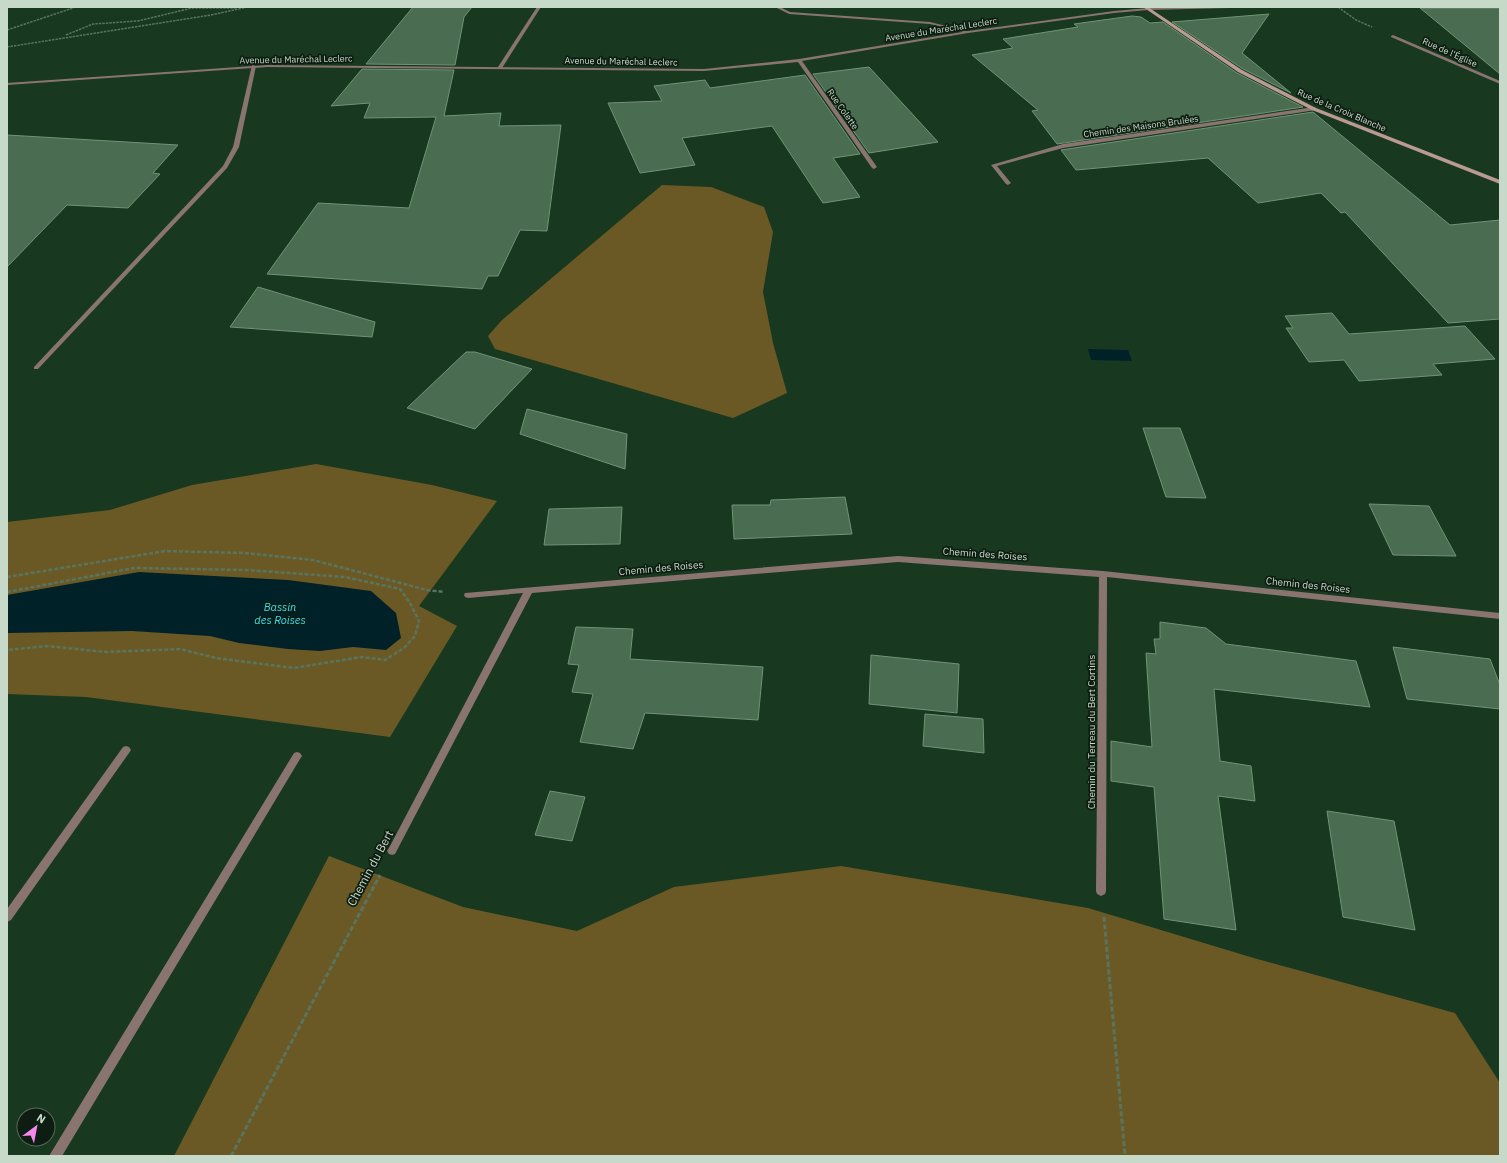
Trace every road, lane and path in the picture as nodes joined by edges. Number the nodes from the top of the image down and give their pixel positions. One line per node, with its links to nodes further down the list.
1 (76, 7): 10 (path)
2 (248, 7): 7 (path)
3 (539, 7): 17 (street)
4 (777, 7): 11 (street)
5 (1230, 7): 8 (street, Avenue du Maréchal Leclerc)
6 (1338, 7): 9 (path)
7 (244, 8): 13 (path); 13 (path)
8 (1146, 8): 11 (street, Avenue du Maréchal Leclerc); 20 (street, Rue de la Croix Blanche)
9 (1375, 28)
10 (7, 30)
11 (968, 32): 15 (street, Avenue du Maréchal Leclerc)
12 (1393, 36): 18 (street, Rue de l'Église)
13 (62, 37): 14 (path)
14 (7, 47)
15 (799, 60): 17 (street, Avenue du Maréchal Leclerc); 21 (street, Rue Colette)
16 (254, 66): 17 (street, Avenue du Maréchal Leclerc); 19 (street, Avenue du Maréchal Leclerc); 24 (street)
17 (500, 68)
18 (1500, 83)
19 (7, 84)
20 (1314, 109): 22 (street, Rue de la Croix Blanche); 23 (street, Chemin des Maisons Brulées)
21 (874, 167)
22 (1500, 182)
23 (1008, 184)
24 (36, 368)
25 (1102, 574): 27 (street, Chemin des Roises); 30 (street, Chemin des Roises); 35 (street, Chemin du Terreau du Bert Cortins)
26 (7, 578): 29 (path)
27 (529, 590): 29 (street, Chemin des Roises); 34 (street, Chemin du Bert)
28 (7, 592): 31 (path)
29 (468, 595)
30 (1500, 616)
31 (7, 650)
32 (126, 750): 36 (street)
33 (297, 756): 37 (street)
34 (392, 851): 38 (path, Chemin du Bert)
35 (1101, 891): 39 (path)
36 (7, 917)
37 (55, 1156)
38 (231, 1156)
39 (1125, 1156)

